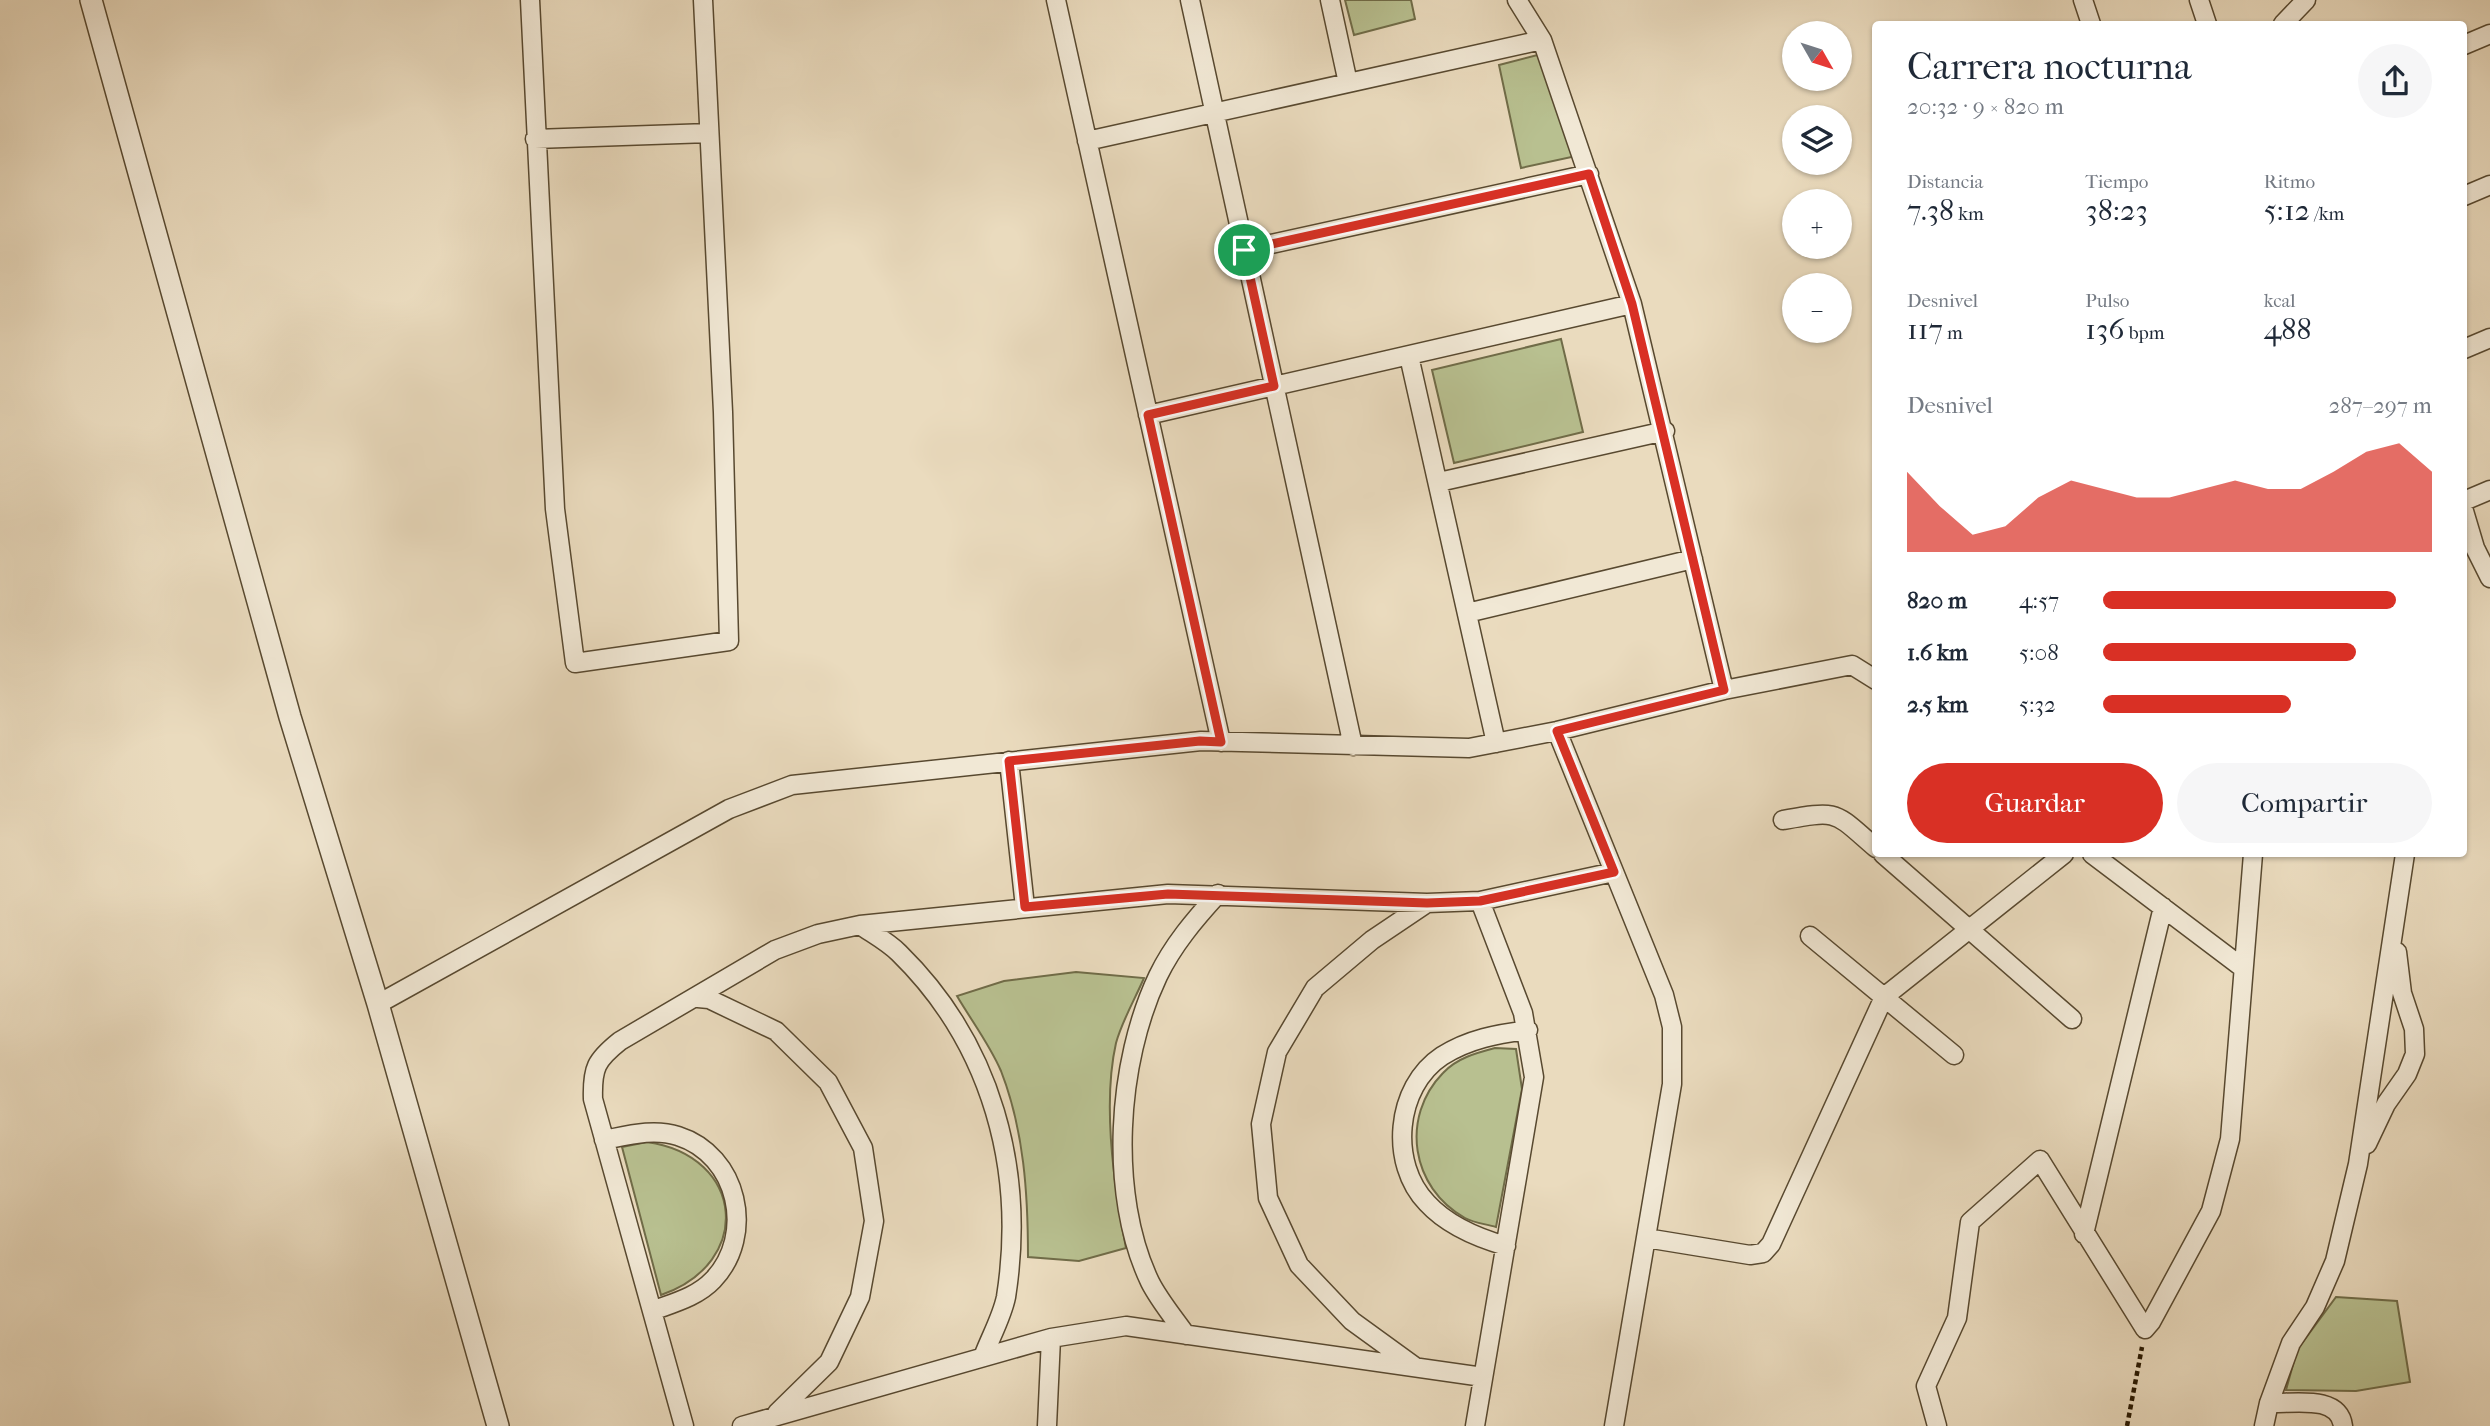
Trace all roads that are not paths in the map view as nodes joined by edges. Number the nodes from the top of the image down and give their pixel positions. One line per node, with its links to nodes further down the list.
1 (91, 0): 67 (street)
2 (530, 0): 20 (street)
3 (703, 0): 19 (street)
4 (1056, 0): 21 (street)
5 (1190, 0): 18 (street)
6 (1330, 0): 17 (street)
7 (1517, 0): 15 (street)
8 (2083, 0): 11 (street)
9 (2199, 0): 12 (street)
10 (2306, 0): 13 (street)
11 (2090, 21)
12 (2206, 21)
13 (2286, 21)
14 (2490, 34): 16 (street)
15 (1542, 40): 17 (street); 22 (street)
16 (2467, 44)
17 (1349, 83): 18 (street)
18 (1214, 113): 21 (street); 25 (street)
19 (709, 133): 20 (street); 20 (street)
20 (535, 139)
21 (1087, 141): 31 (street)
22 (1589, 174): 25 (street); 26 (street)
23 (2490, 185): 24 (street)
24 (2467, 195)
25 (1244, 250): 30 (street)
26 (1632, 304): 29 (street); 32 (street)
27 (2490, 338): 28 (street)
28 (2467, 348)
29 (1409, 356): 30 (street); 33 (street)
30 (1274, 386): 31 (street); 45 (street)
31 (1148, 415): 43 (street)
32 (1665, 431): 33 (street); 37 (street)
33 (1438, 482): 39 (street)
34 (2490, 490): 35 (street)
35 (2467, 500)
36 (2467, 521): 38 (street)
37 (1693, 559): 39 (street); 41 (street)
38 (2490, 578)
39 (1467, 613): 44 (street)
40 (1872, 678): 41 (street)
41 (1724, 690): 42 (street)
42 (1557, 731): 44 (street); 54 (street)
43 (1221, 742): 45 (street); 46 (street)
44 (1496, 743): 45 (street)
45 (1353, 746)
46 (1009, 761): 58 (street); 67 (street)
47 (1783, 820): 48 (street)
48 (1872, 845)
49 (1886, 857): 62 (street)
50 (2060, 857): 62 (street)
51 (2096, 857): 59 (street)
52 (2253, 857): 64 (street)
53 (2405, 857): 61 (street)
54 (1614, 872): 56 (street); 74 (street)
55 (1217, 894): 57 (street); 58 (street); 77 (street)
56 (1480, 901): 57 (street); 69 (street)
57 (1427, 903): 80 (street)
58 (1025, 907): 60 (street)
59 (2163, 907): 64 (street); 73 (street)
60 (860, 925): 66 (street); 79 (street)
61 (2395, 928): 72 (street); 72 (street)
62 (1970, 929): 65 (street); 68 (street)
63 (1810, 936): 65 (street)
64 (2243, 968): 73 (street)
65 (1885, 997): 70 (street); 74 (street)
66 (698, 998): 71 (street); 83 (street)
67 (378, 1004): 84 (street)
68 (2072, 1019)
69 (1528, 1030): 75 (street); 75 (street)
70 (1954, 1055)
71 (604, 1140): 76 (street); 76 (street)
72 (2358, 1164): 82 (street)
73 (2084, 1234): 90 (street)
74 (1646, 1238): 89 (street)
75 (1506, 1246): 81 (street)
76 (652, 1311): 85 (street)
77 (1186, 1335): 78 (street); 80 (street)
78 (1051, 1338): 79 (street); 87 (street)
79 (983, 1357): 83 (street)
80 (1416, 1367): 81 (street)
81 (1483, 1377): 88 (street)
82 (2269, 1403): 91 (street); 92 (street)
83 (772, 1417): 86 (street)
84 (498, 1426)
85 (684, 1426)
86 (742, 1426)
87 (1047, 1426)
88 (1475, 1426)
89 (1614, 1426)
90 (1937, 1426)
91 (2264, 1426)
92 (2343, 1426)

